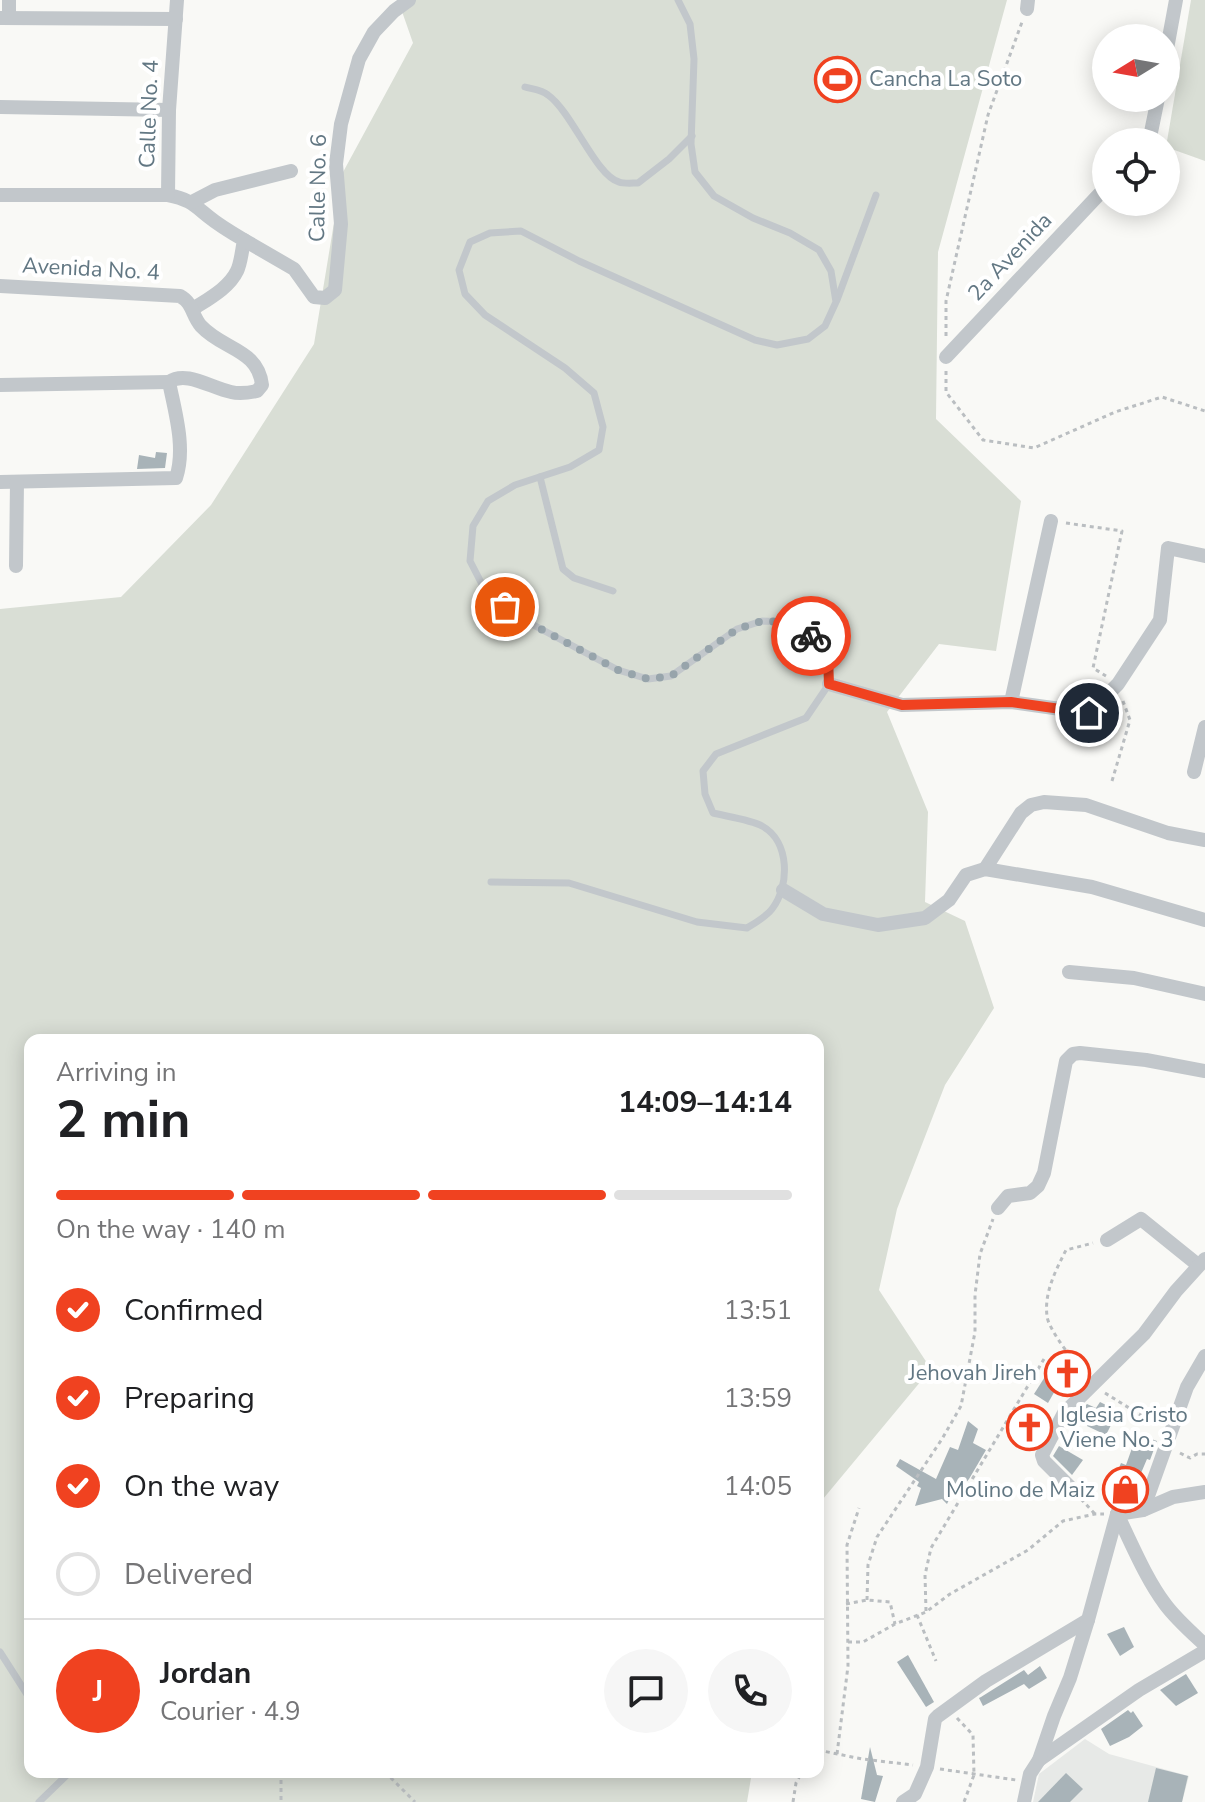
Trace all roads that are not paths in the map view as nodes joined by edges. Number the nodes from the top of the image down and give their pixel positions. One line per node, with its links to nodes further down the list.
1 (9, 0): 6 (street)
2 (177, 0): 7 (street, Calle No. 4)
3 (409, 0): 21 (street, Calle No. 6)
4 (678, 0): 12 (lane)
5 (1176, 0): 8 (street)
6 (5, 18): 7 (street)
7 (176, 19): 11 (street, Calle No. 4)
8 (1172, 24)
9 (525, 87): 12 (lane)
10 (0, 107): 11 (street)
11 (169, 110): 15 (street, Calle No. 4)
12 (692, 135): 22 (lane)
13 (291, 171): 17 (street)
14 (0, 195): 15 (street)
15 (168, 195): 17 (street, Calle No. 4)
16 (876, 195): 22 (lane)
17 (192, 202): 19 (street, Calle No. 4)
18 (1092, 202): 24 (street, 2a Avenida)
19 (244, 240): 21 (street, Calle No. 4); 23 (street)
20 (0, 286): 23 (street, Avenida No. 4)
21 (325, 298)
22 (836, 302): 27 (lane)
23 (193, 309): 25 (street)
24 (946, 357)
25 (169, 382): 26 (street); 29 (street)
26 (0, 386)
27 (540, 477): 33 (lane); 34 (lane)
28 (0, 482): 29 (street)
29 (17, 482): 32 (street)
30 (1051, 521): 35 (street)
31 (1205, 556): 35 (street)
32 (16, 566)
33 (613, 591)
34 (829, 684): 35 (street); 41 (lane)
35 (1011, 702)
36 (1205, 727): 37 (street)
37 (1194, 772)
38 (1205, 840): 39 (street)
39 (985, 869): 41 (street); 42 (street)
40 (491, 882): 41 (lane)
41 (783, 890)
42 (1205, 920)
43 (1069, 972): 44 (street)
44 (1205, 994)
45 (1205, 1071): 46 (street)
46 (998, 1208)
47 (1107, 1240): 48 (street)
48 (1202, 1262): 50 (street)
49 (1205, 1356): 52 (street)
50 (1073, 1490)
51 (1205, 1492): 52 (street)
52 (1143, 1510): 53 (street)
53 (1117, 1514): 54 (street); 55 (street)
54 (1088, 1620): 59 (street); 62 (street)
55 (1205, 1645)
56 (1205, 1651): 59 (street)
57 (0, 1652): 58 (lane)
58 (24, 1690)
59 (1039, 1760): 63 (street)
60 (64, 1778): 61 (lane)
61 (39, 1802)
62 (903, 1802)
63 (1024, 1802)

